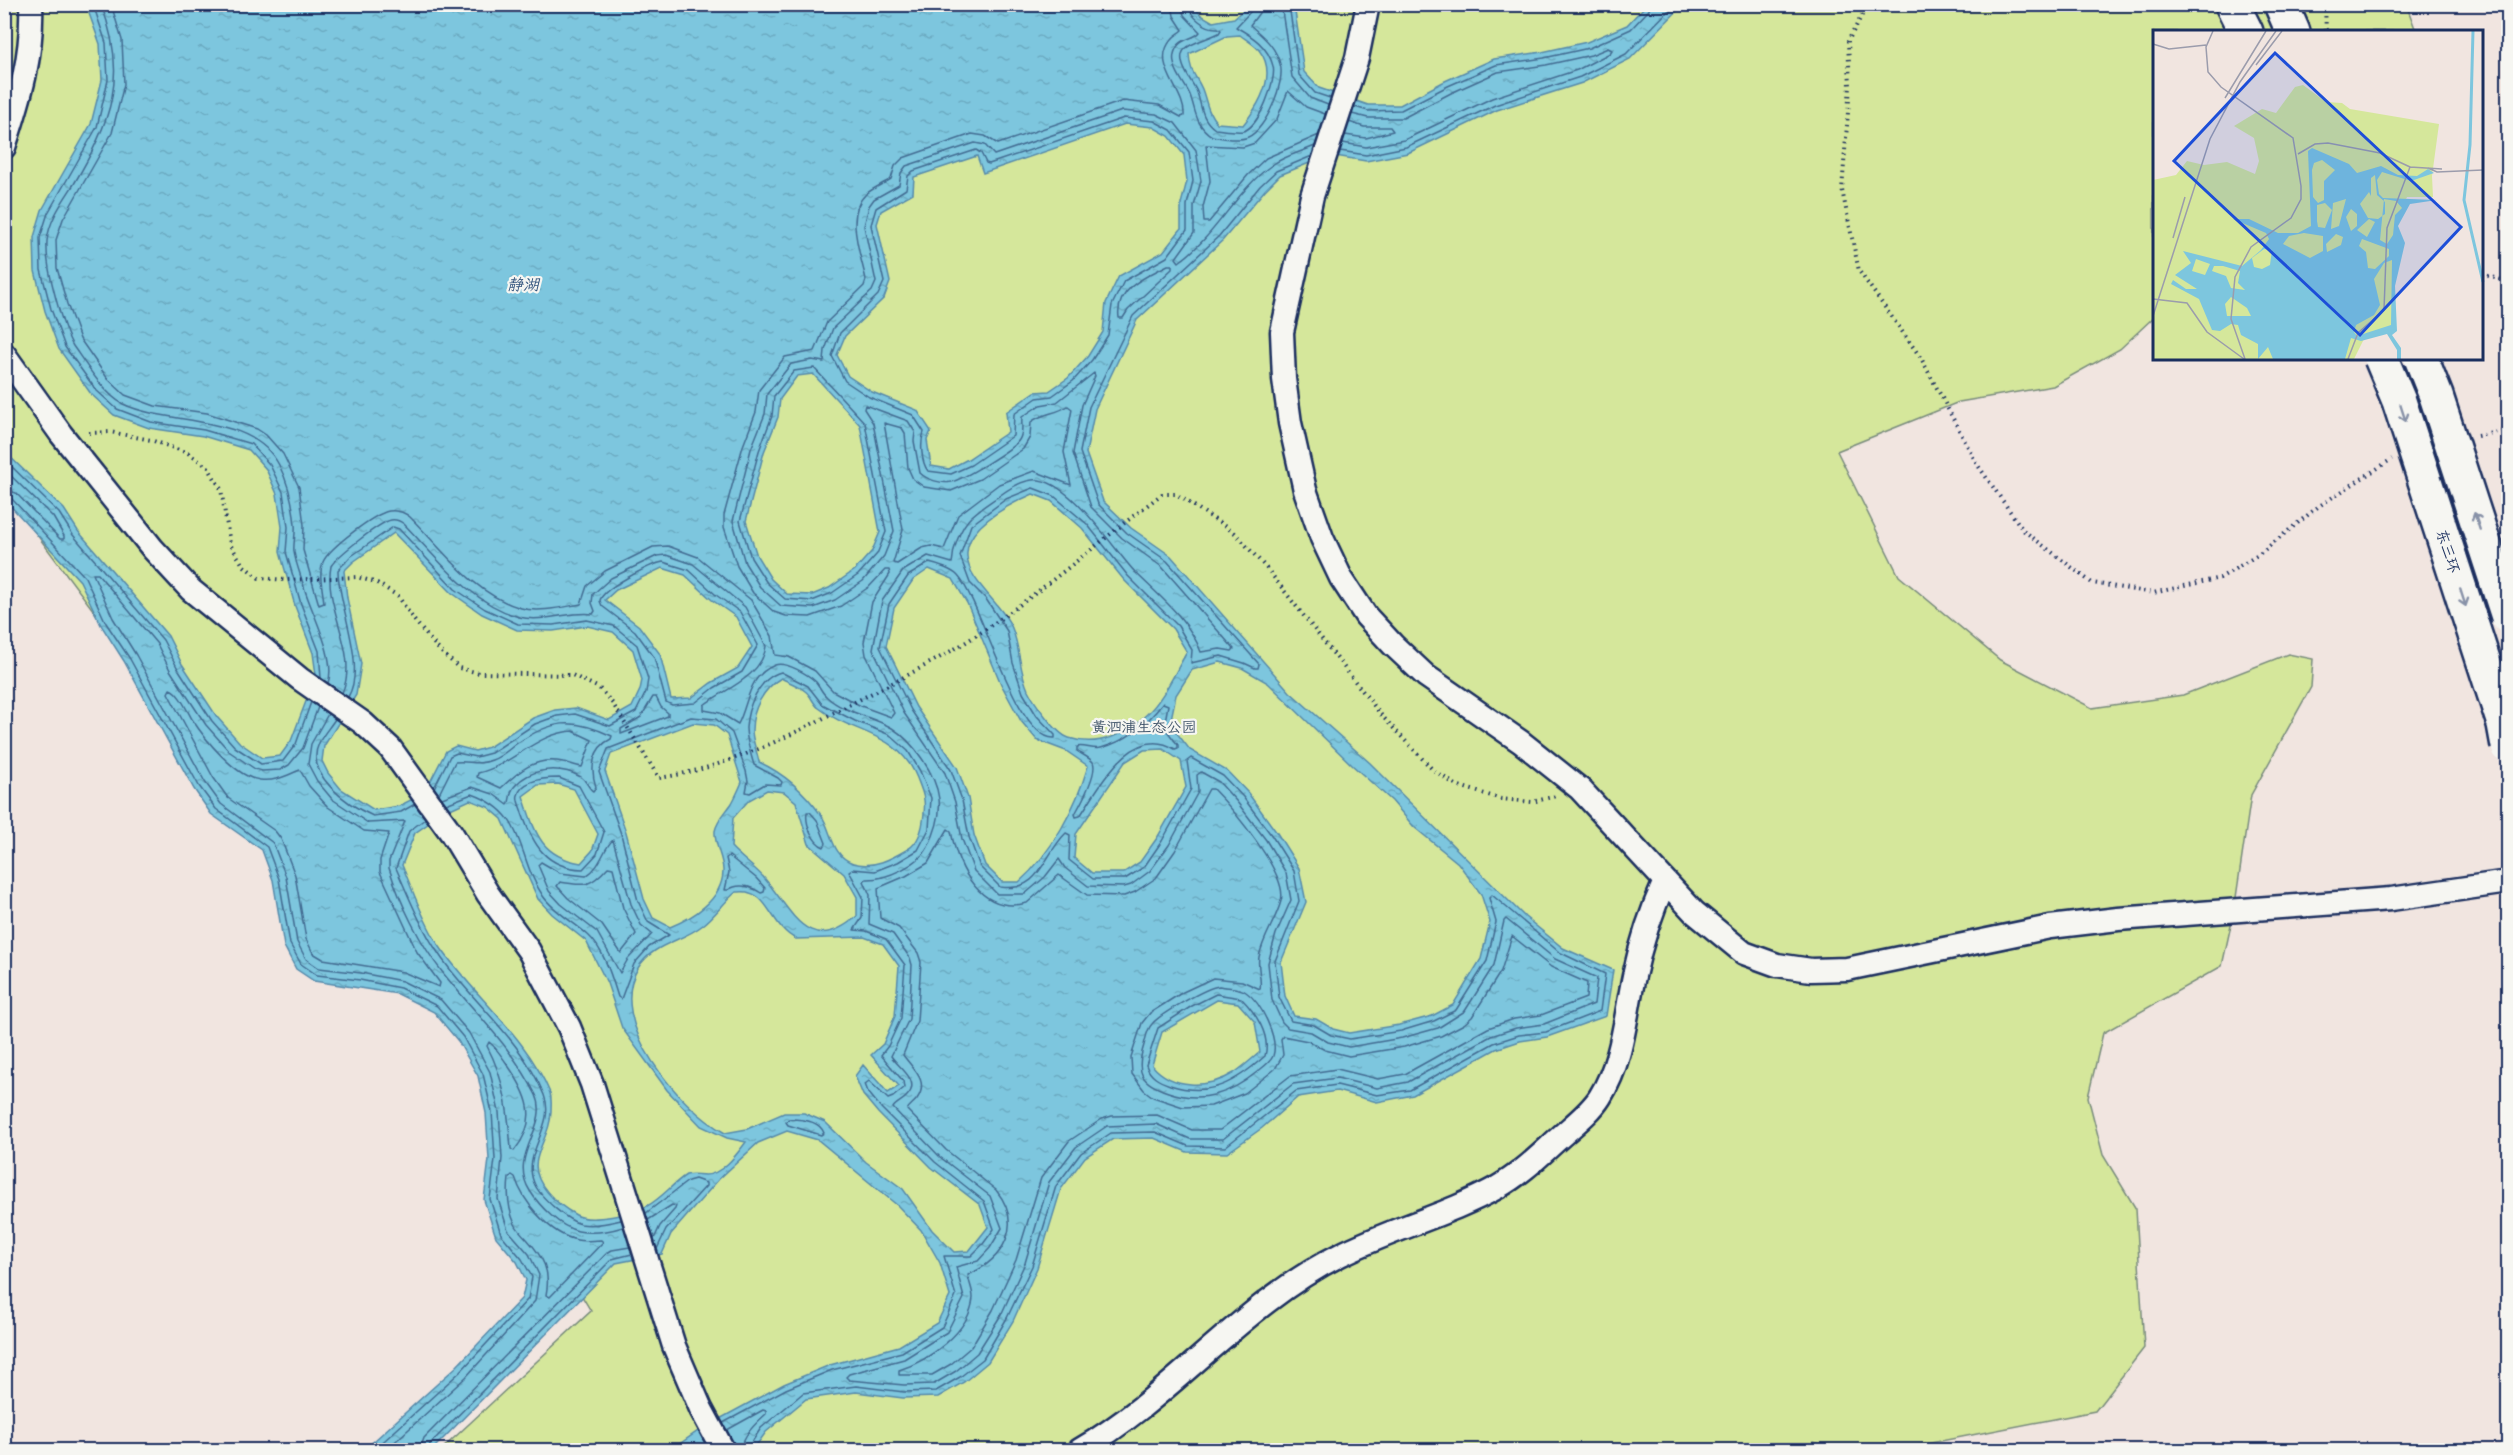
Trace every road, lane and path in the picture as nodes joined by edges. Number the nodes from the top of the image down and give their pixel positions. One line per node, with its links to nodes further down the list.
1 (31, 4): 10 (street)
2 (1368, 4): 23 (street)
3 (1868, 4): 19 (path)
4 (2232, 4): 7 (highway)
5 (2281, 4): 8 (highway)
6 (2325, 4): 9 (path)
7 (2245, 30)
8 (2292, 30)
9 (2326, 30)
10 (4, 147)
11 (2483, 275): 12 (path)
12 (2508, 282)
13 (4, 354): 17 (street)
14 (2382, 360): 21 (highway, 东三环, one-way to 21, bridge)
15 (2422, 360): 20 (highway, one-way to 15, bridge)
16 (2508, 430): 18 (path)
17 (61, 434): 23 (path); 26 (street)
18 (2468, 438)
19 (2402, 453)
20 (2508, 617)
21 (2506, 735): 22 (highway, 东三环, bridge)
22 (2508, 766)
23 (1580, 789): 24 (street)
24 (1665, 881): 25 (street); 27 (street)
25 (2508, 882)
26 (723, 1450)
27 (1080, 1450)

